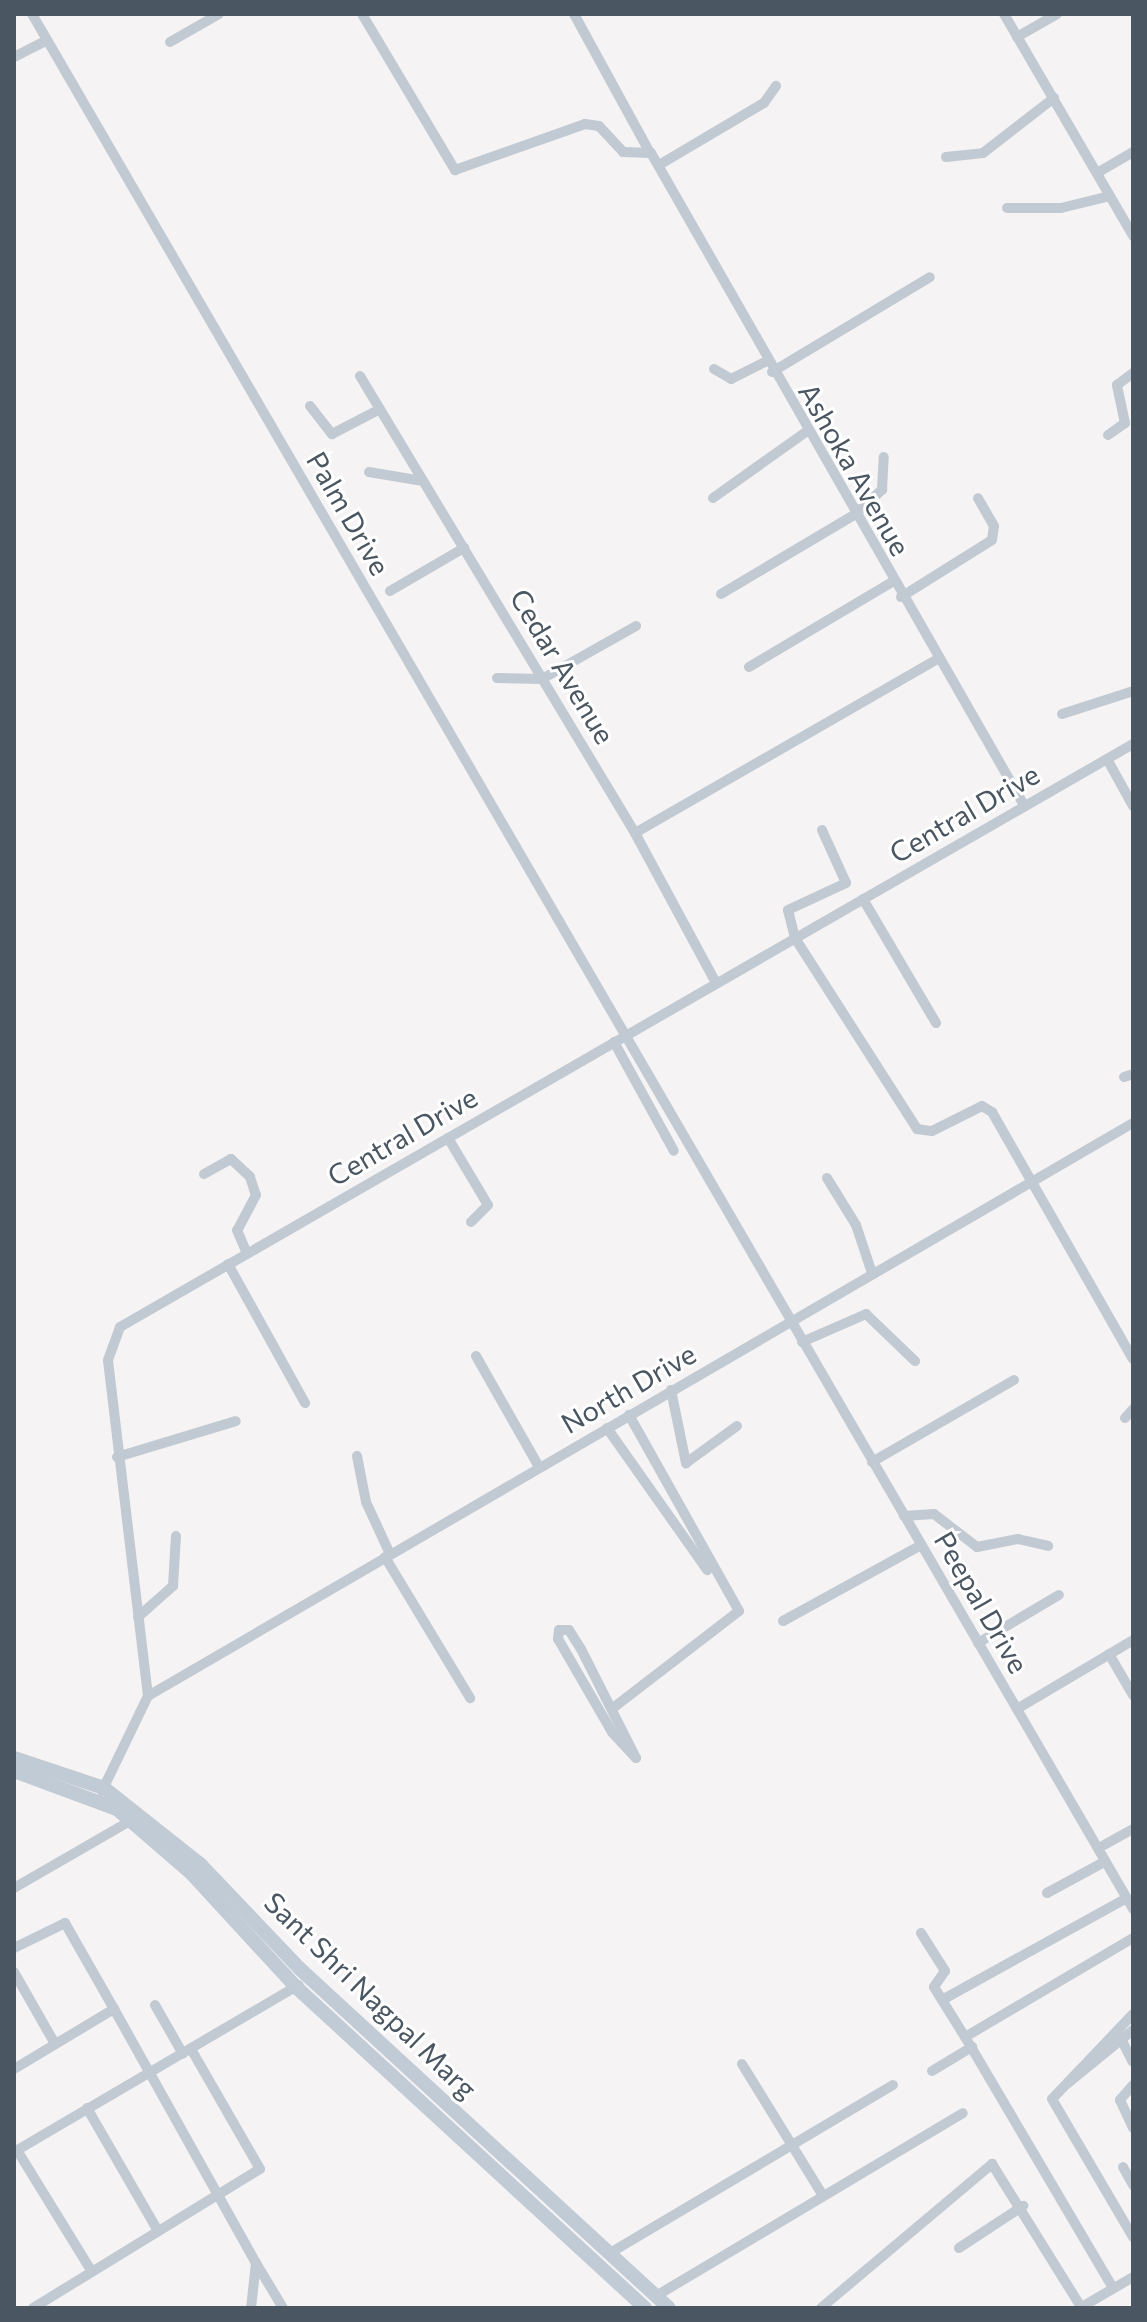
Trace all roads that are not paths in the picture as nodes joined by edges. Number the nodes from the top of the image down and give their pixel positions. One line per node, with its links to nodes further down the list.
1 (32, 14): 8 (street, Palm Drive)
2 (219, 14): 9 (street)
3 (362, 14): 13 (street)
4 (574, 14): 13 (street, Ashoka Avenue)
5 (1004, 14): 7 (street)
6 (1057, 14): 7 (street)
7 (1017, 37): 12 (street)
8 (47, 40): 10 (street); 58 (street, Palm Drive)
9 (170, 42)
10 (14, 57)
11 (776, 86): 16 (street)
12 (1054, 98): 15 (street); 17 (street)
13 (650, 152): 16 (street, Ashoka Avenue)
14 (1133, 152): 17 (street)
15 (946, 157)
16 (659, 165): 22 (street, Ashoka Avenue)
17 (1097, 173): 18 (street)
18 (1110, 196): 19 (street); 20 (street)
19 (1007, 208)
20 (1133, 236)
21 (930, 277): 22 (street)
22 (770, 367): 23 (street); 28 (street, Ashoka Avenue)
23 (714, 369)
24 (1133, 373): 29 (street)
25 (360, 376): 27 (street, Cedar Avenue)
26 (310, 406): 27 (street)
27 (380, 409): 32 (street, Cedar Avenue)
28 (806, 432): 33 (street); 35 (street, Ashoka Avenue)
29 (1108, 435)
30 (884, 457): 35 (street)
31 (369, 472): 32 (street)
32 (423, 481): 36 (street, Cedar Avenue)
33 (713, 498)
34 (978, 498): 40 (street)
35 (854, 515): 37 (street, Ashoka Avenue); 39 (street)
36 (464, 548): 38 (street); 45 (street, Cedar Avenue)
37 (892, 582): 40 (street, Ashoka Avenue); 43 (street)
38 (390, 591)
39 (721, 594)
40 (901, 597): 42 (street, Ashoka Avenue)
41 (636, 626): 45 (street)
42 (937, 659): 50 (street, Ashoka Avenue); 53 (street)
43 (749, 667)
44 (497, 678): 45 (street)
45 (542, 679): 53 (street, Cedar Avenue)
46 (1133, 691): 47 (street)
47 (1062, 714)
48 (1133, 744): 49 (street, Central Drive)
49 (1107, 759): 50 (street, Central Drive); 51 (street)
50 (1024, 805): 54 (street, Central Drive)
51 (1133, 806)
52 (822, 830): 55 (street)
53 (635, 833): 56 (street, Cedar Avenue)
54 (863, 899): 55 (street, Central Drive); 57 (street)
55 (795, 938): 56 (street, Central Drive); 65 (street)
56 (716, 983): 58 (street, Central Drive)
57 (936, 1023)
58 (625, 1035): 59 (street, Central Drive); 70 (street, Palm Drive)
59 (614, 1042): 61 (street, Central Drive); 62 (street)
60 (1133, 1123): 65 (street, North Drive)
61 (448, 1138): 66 (street); 67 (street, Central Drive)
62 (674, 1151)
63 (204, 1174): 67 (street)
64 (827, 1178): 69 (street)
65 (1031, 1182): 69 (street, North Drive); 73 (street)
66 (471, 1222)
67 (247, 1253): 68 (street, Central Drive)
68 (228, 1264): 77 (street); 83 (street, Central Drive)
69 (872, 1273): 70 (street, North Drive)
70 (789, 1321): 71 (street, Peepal Drive); 76 (street, North Drive)
71 (802, 1342): 74 (street); 84 (street, Peepal Drive)
72 (476, 1356): 85 (street)
73 (1133, 1359)
74 (915, 1361)
75 (1014, 1380): 84 (street)
76 (671, 1390): 78 (street, North Drive); 80 (street)
77 (305, 1403)
78 (629, 1415): 81 (street, North Drive); 101 (street)
79 (236, 1421): 83 (street)
80 (737, 1426)
81 (607, 1428): 85 (street, North Drive); 91 (street)
82 (357, 1456): 90 (street)
83 (117, 1457): 93 (street, Central Drive)
84 (872, 1462): 86 (street, Peepal Drive)
85 (539, 1467): 90 (street, North Drive)
86 (904, 1516): 88 (street, Peepal Drive); 89 (street)
87 (176, 1536): 93 (street)
88 (921, 1545): 94 (street); 96 (street, Peepal Drive)
89 (1048, 1546)
90 (388, 1556): 99 (street, North Drive); 100 (street)
91 (707, 1570)
92 (1059, 1595): 96 (street)
93 (138, 1617): 99 (street, Central Drive)
94 (783, 1621)
95 (1133, 1640): 97 (street)
96 (978, 1643): 102 (street, Peepal Drive)
97 (1109, 1654): 98 (street); 102 (street)
98 (1133, 1695)
99 (148, 1696): 105 (street)
100 (470, 1698)
101 (613, 1708): 101 (street)
102 (1017, 1709): 109 (street, Peepal Drive)
103 (14, 1758): 105 (main road, Sant Shri Nagpal Marg)
104 (14, 1771): 105 (main road, Sant Shri Nagpal Marg)
105 (101, 1793): 106 (main road, Sant Shri Nagpal Marg); 117 (main road, Sant Shri Nagpal Marg)
106 (130, 1821): 110 (street); 118 (main road, Sant Shri Nagpal Marg)
107 (1133, 1829): 108 (street)
108 (1104, 1845)
109 (1104, 1862): 111 (street); 112 (street, Peepal Drive)
110 (14, 1888)
111 (1047, 1893)
112 (1130, 1903): 119 (street)
113 (921, 1933): 119 (street)
114 (1133, 1938): 125 (street)
115 (14, 1948): 121 (street)
116 (14, 1972): 127 (street)
117 (310, 1978): 118 (street); 150 (main road, Sant Shri Nagpal Marg)
118 (296, 1987): 129 (street); 150 (main road, Sant Shri Nagpal Marg)
119 (942, 2000): 125 (street)
120 (155, 2005): 129 (street)
121 (114, 2009): 127 (street); 134 (street)
122 (1133, 2014): 123 (street)
123 (1116, 2029): 126 (street); 135 (street)
124 (1133, 2030): 126 (street)
125 (965, 2037): 128 (street)
126 (1122, 2041): 130 (street); 135 (street)
127 (55, 2044): 132 (street)
128 (972, 2047): 133 (street); 156 (street)
129 (187, 2051): 134 (street); 146 (street)
130 (1133, 2062)
131 (742, 2064): 141 (street)
132 (14, 2069)
133 (932, 2071)
134 (148, 2072): 138 (street); 146 (street)
135 (1067, 2084): 149 (street)
136 (893, 2085): 141 (street)
137 (1133, 2085): 140 (street)
138 (87, 2108): 142 (street); 148 (street)
139 (963, 2113): 145 (street)
140 (1133, 2128)
141 (791, 2145): 145 (street); 152 (street)
142 (16, 2151): 154 (street)
143 (1123, 2167): 144 (street)
144 (1133, 2185)
145 (822, 2194): 157 (street)
146 (219, 2195): 148 (street); 153 (street)
147 (1023, 2206): 151 (street); 163 (street); 164 (street)
148 (158, 2231): 154 (street)
149 (1133, 2237)
150 (585, 2240): 152 (main road, Sant Shri Nagpal Marg); 161 (main road, Sant Shri Nagpal Marg)
151 (959, 2248)
152 (610, 2253): 157 (main road, Sant Shri Nagpal Marg)
153 (256, 2263): 159 (street); 160 (street)
154 (92, 2272): 158 (street)
155 (1133, 2277): 156 (street)
156 (1113, 2288): 164 (street)
157 (656, 2296): 162 (main road, Sant Shri Nagpal Marg)
158 (33, 2308)
159 (251, 2308)
160 (283, 2308)
161 (645, 2308)
162 (669, 2308)
163 (821, 2308)
164 (1080, 2308)

